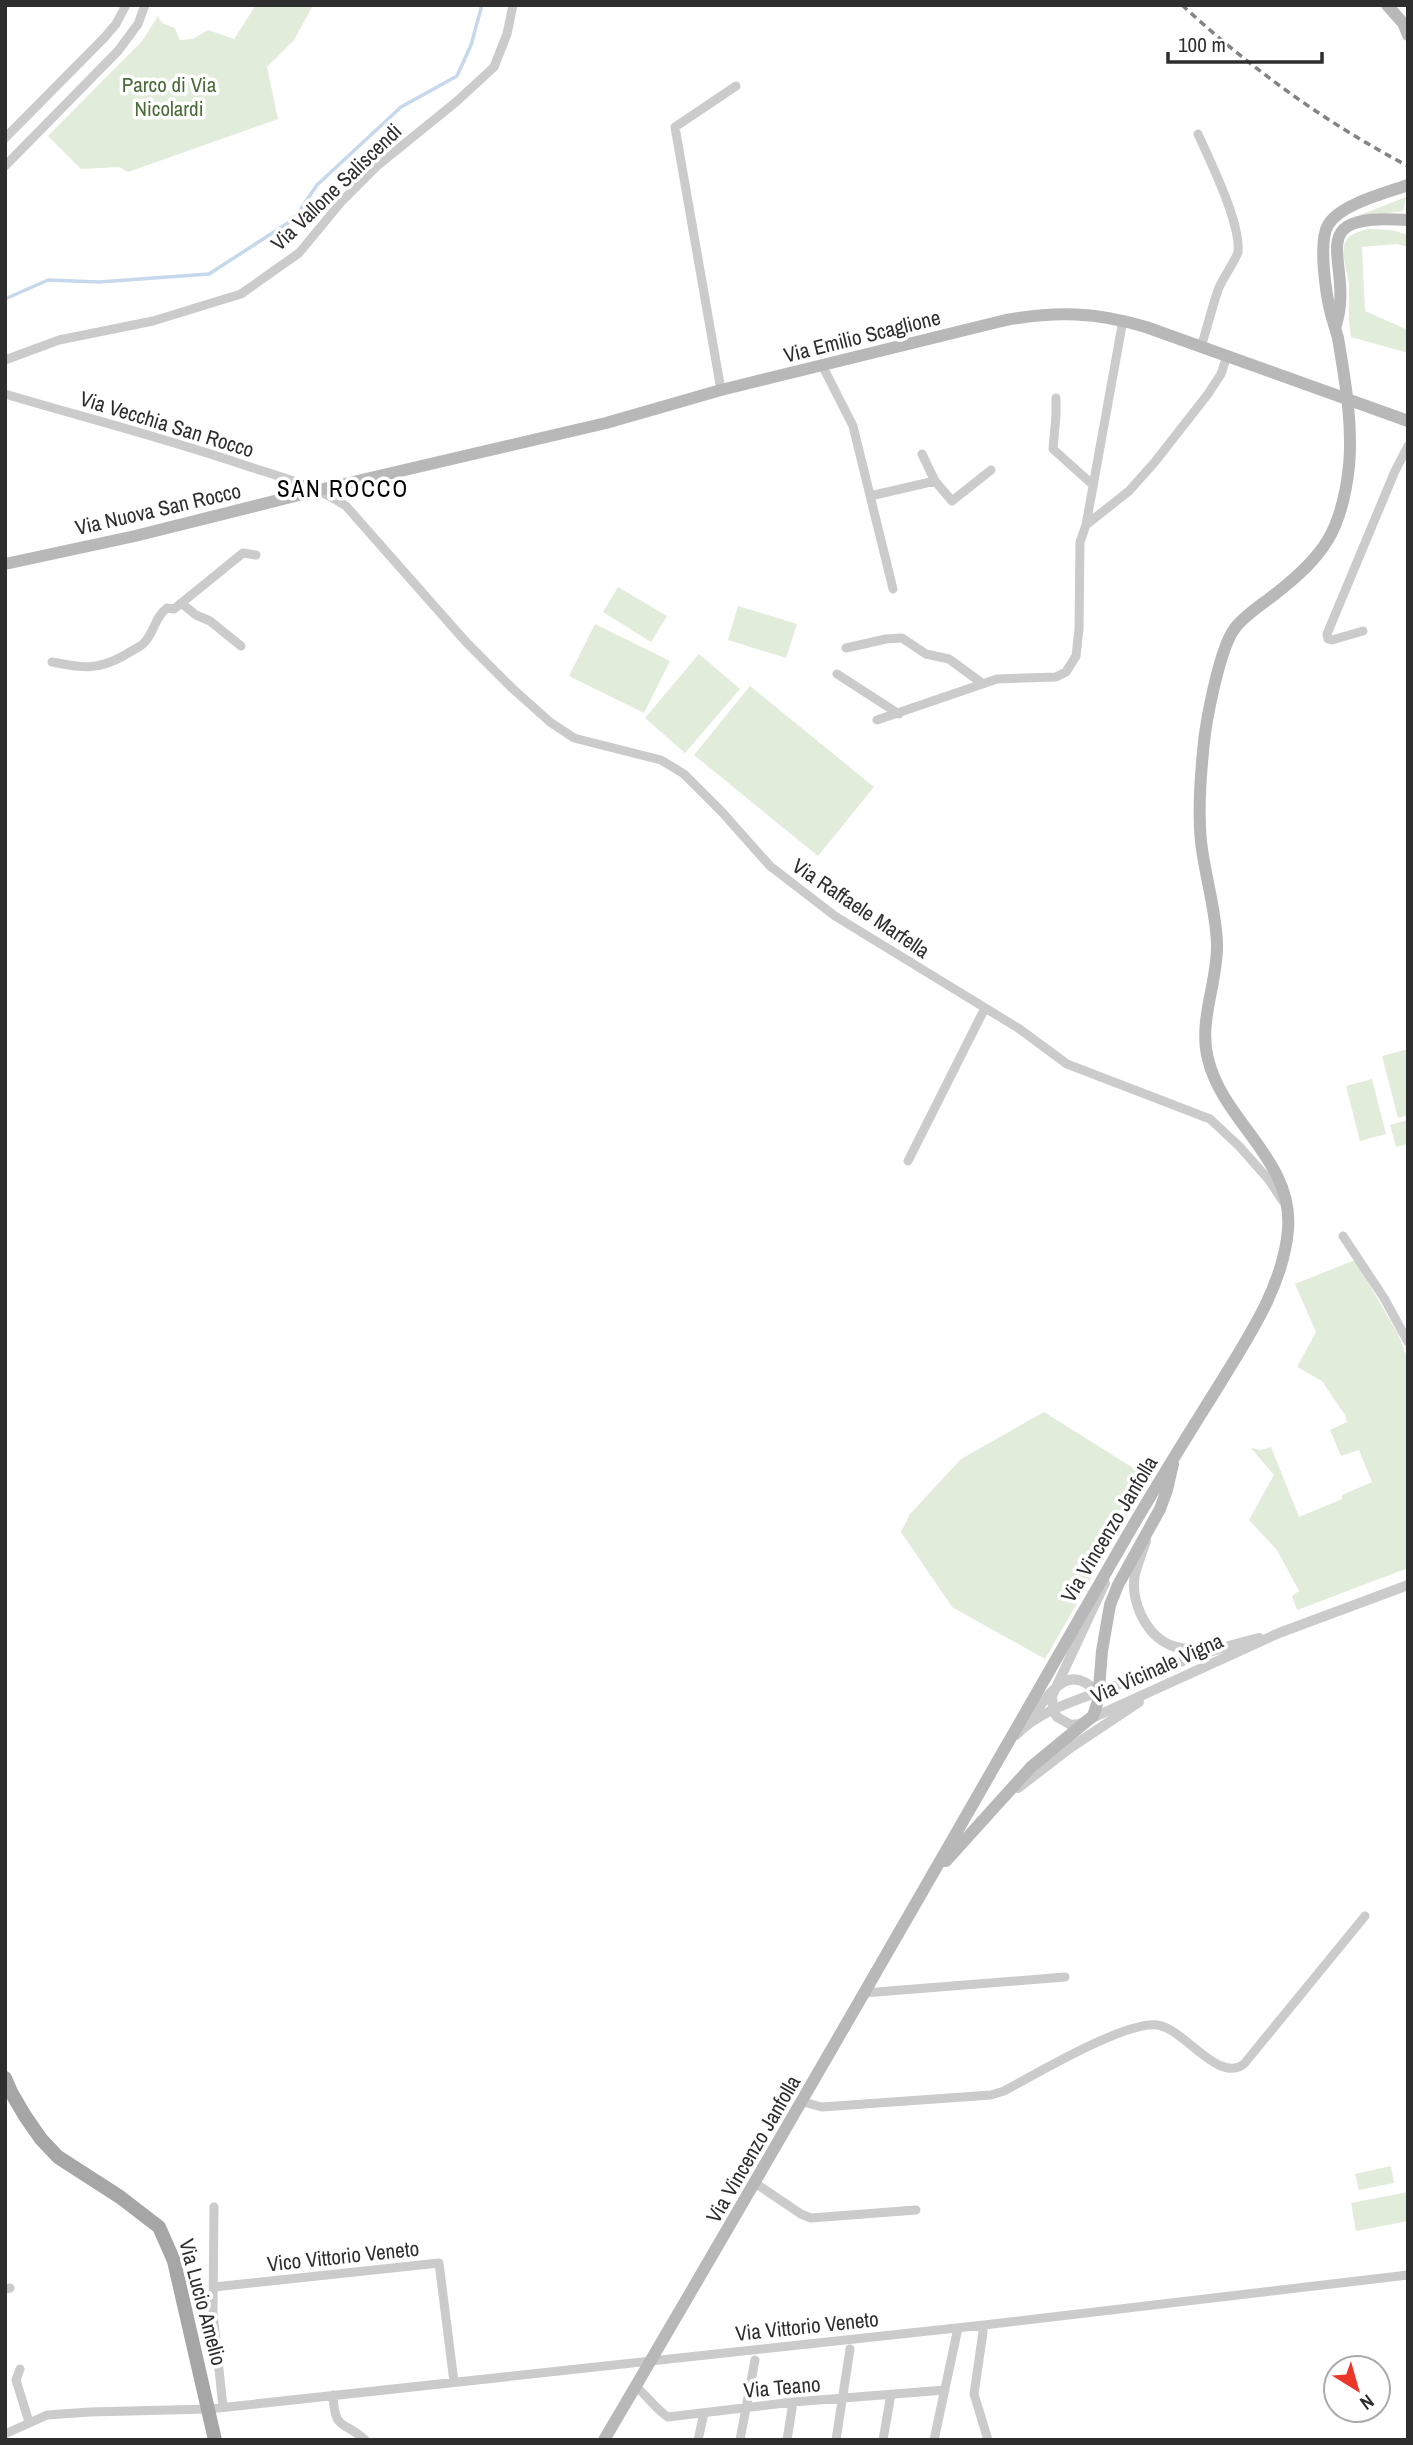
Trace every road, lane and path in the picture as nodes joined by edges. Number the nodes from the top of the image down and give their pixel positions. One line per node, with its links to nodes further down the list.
1 (125, 5): 7 (street)
2 (145, 5): 8 (street)
3 (513, 5): 21 (street, Via Vallone Saliscendi)
4 (1387, 5): 5 (main road)
5 (1408, 35)
6 (736, 86): 23 (street)
7 (55, 87): 8 (street); 10 (street)
8 (69, 100): 11 (street)
9 (1198, 134): 19 (street)
10 (9, 135): 11 (street)
11 (26, 144): 13 (street)
12 (5, 152): 13 (street)
13 (16, 155): 14 (street)
14 (5, 166)
15 (1408, 185): 18 (main road)
16 (1408, 220): 18 (main road)
17 (1123, 320): 19 (main road, Via Emilio Scaglione); 22 (main road, Via Emilio Scaglione); 32 (street)
18 (1336, 326): 26 (main road)
19 (1201, 347): 20 (main road, Via Emilio Scaglione)
20 (1227, 356): 26 (main road, Via Emilio Scaglione); 35 (street)
21 (5, 360)
22 (822, 365): 23 (main road, Via Emilio Scaglione); 34 (street)
23 (721, 390): 33 (main road, Via Emilio Scaglione)
24 (5, 394): 33 (street, Via Vecchia San Rocco)
25 (1056, 398): 32 (street)
26 (1347, 399): 27 (main road, Via Emilio Scaglione); 50 (main road)
27 (1408, 421)
28 (1408, 446): 40 (street)
29 (922, 454): 31 (street)
30 (991, 470): 31 (street)
31 (935, 481): 34 (street)
32 (1093, 485): 35 (street)
33 (319, 489): 37 (main road, Via Nuova San Rocco); 48 (street, Via Raffaele Marfella)
34 (870, 496): 38 (street)
35 (1086, 525): 45 (street)
36 (256, 555): 39 (street)
37 (5, 564)
38 (893, 589)
39 (181, 603): 41 (street); 43 (street)
40 (1363, 631)
41 (241, 646)
42 (846, 648): 45 (street)
43 (52, 662)
44 (837, 674): 46 (street)
45 (983, 684): 46 (street)
46 (899, 713): 47 (street)
47 (877, 720)
48 (985, 1008): 49 (street); 50 (street, Via Raffaele Marfella)
49 (908, 1161)
50 (1288, 1210): 53 (main road)
51 (1343, 1236): 52 (street)
52 (1408, 1342)
53 (1175, 1457): 54 (main road, Via Vincenzo Janfolla); 55 (main road, Via Vincenzo Janfolla)
54 (1151, 1525): 58 (street, Via Vicinale Vigna); 61 (main road, Via Vincenzo Janfolla)
55 (1114, 1558): 60 (street, Via Vicinale Vigna); 65 (main road, Via Vincenzo Janfolla)
56 (1408, 1586): 57 (street, Via Vicinale Vigna)
57 (1279, 1633): 58 (street, Via Vicinale Vigna); 59 (street, Via Vicinale Vigna)
58 (1209, 1650): 61 (street, Via Vicinale Vigna)
59 (1165, 1685): 63 (street, Via Vicinale Vigna); 66 (street)
60 (1054, 1689): 61 (street); 62 (street, Via Vicinale Vigna); 64 (street)
61 (1098, 1693): 62 (street, Via Vicinale Vigna); 63 (main road, Via Vincenzo Janfolla)
62 (1053, 1710): 63 (street, Via Vicinale Vigna); 64 (street, Via Vicinale Vigna)
63 (1087, 1722): 66 (main road, Via Vincenzo Janfolla)
64 (1025, 1725): 65 (street, Via Vicinale Vigna)
65 (1007, 1744): 67 (main road, Via Vincenzo Janfolla)
66 (987, 1815): 67 (main road, Via Vincenzo Janfolla)
67 (933, 1875): 70 (main road, Via Vincenzo Janfolla)
68 (1365, 1916): 72 (street)
69 (1065, 1977): 70 (street)
70 (864, 1993): 72 (main road, Via Vincenzo Janfolla)
71 (5, 2078): 92 (main road, Via Lucio Amelio)
72 (803, 2102): 73 (main road, Via Vincenzo Janfolla)
73 (755, 2183): 75 (street); 82 (main road, Via Vincenzo Janfolla)
74 (214, 2207): 77 (street)
75 (916, 2210)
76 (1408, 2275): 78 (street, Via Vittorio Veneto)
77 (214, 2287): 84 (street, Vico Vittorio Veneto); 92 (street)
78 (984, 2325): 79 (street, Via Vittorio Veneto); 105 (street)
79 (958, 2328): 82 (street, Via Vittorio Veneto); 86 (street)
80 (850, 2349): 89 (street)
81 (755, 2360): 91 (street)
82 (650, 2361): 84 (street, Via Vittorio Veneto); 85 (main road, Via Vincenzo Janfolla)
83 (20, 2370): 94 (street)
84 (454, 2382): 88 (street, Via Vittorio Veneto)
85 (635, 2386): 93 (street, Via Teano); 98 (main road, Via Vincenzo Janfolla)
86 (945, 2390): 87 (street, Via Teano); 104 (street)
87 (891, 2394): 89 (street, Via Teano); 103 (street)
88 (333, 2395): 92 (street, Via Vittorio Veneto); 97 (street)
89 (844, 2400): 90 (street, Via Teano); 102 (street)
90 (793, 2402): 91 (street, Via Teano); 101 (street)
91 (746, 2407): 93 (street, Via Teano); 100 (street)
92 (216, 2408): 94 (street, Via Vittorio Veneto); 96 (main road, Via Lucio Amelio)
93 (704, 2413): 99 (street)
94 (29, 2422): 95 (street, Via Vittorio Veneto)
95 (5, 2434)
96 (215, 2440)
97 (365, 2440)
98 (604, 2440)
99 (698, 2440)
100 (740, 2440)
101 (787, 2440)
102 (836, 2440)
103 (883, 2440)
104 (934, 2440)
105 (988, 2440)

